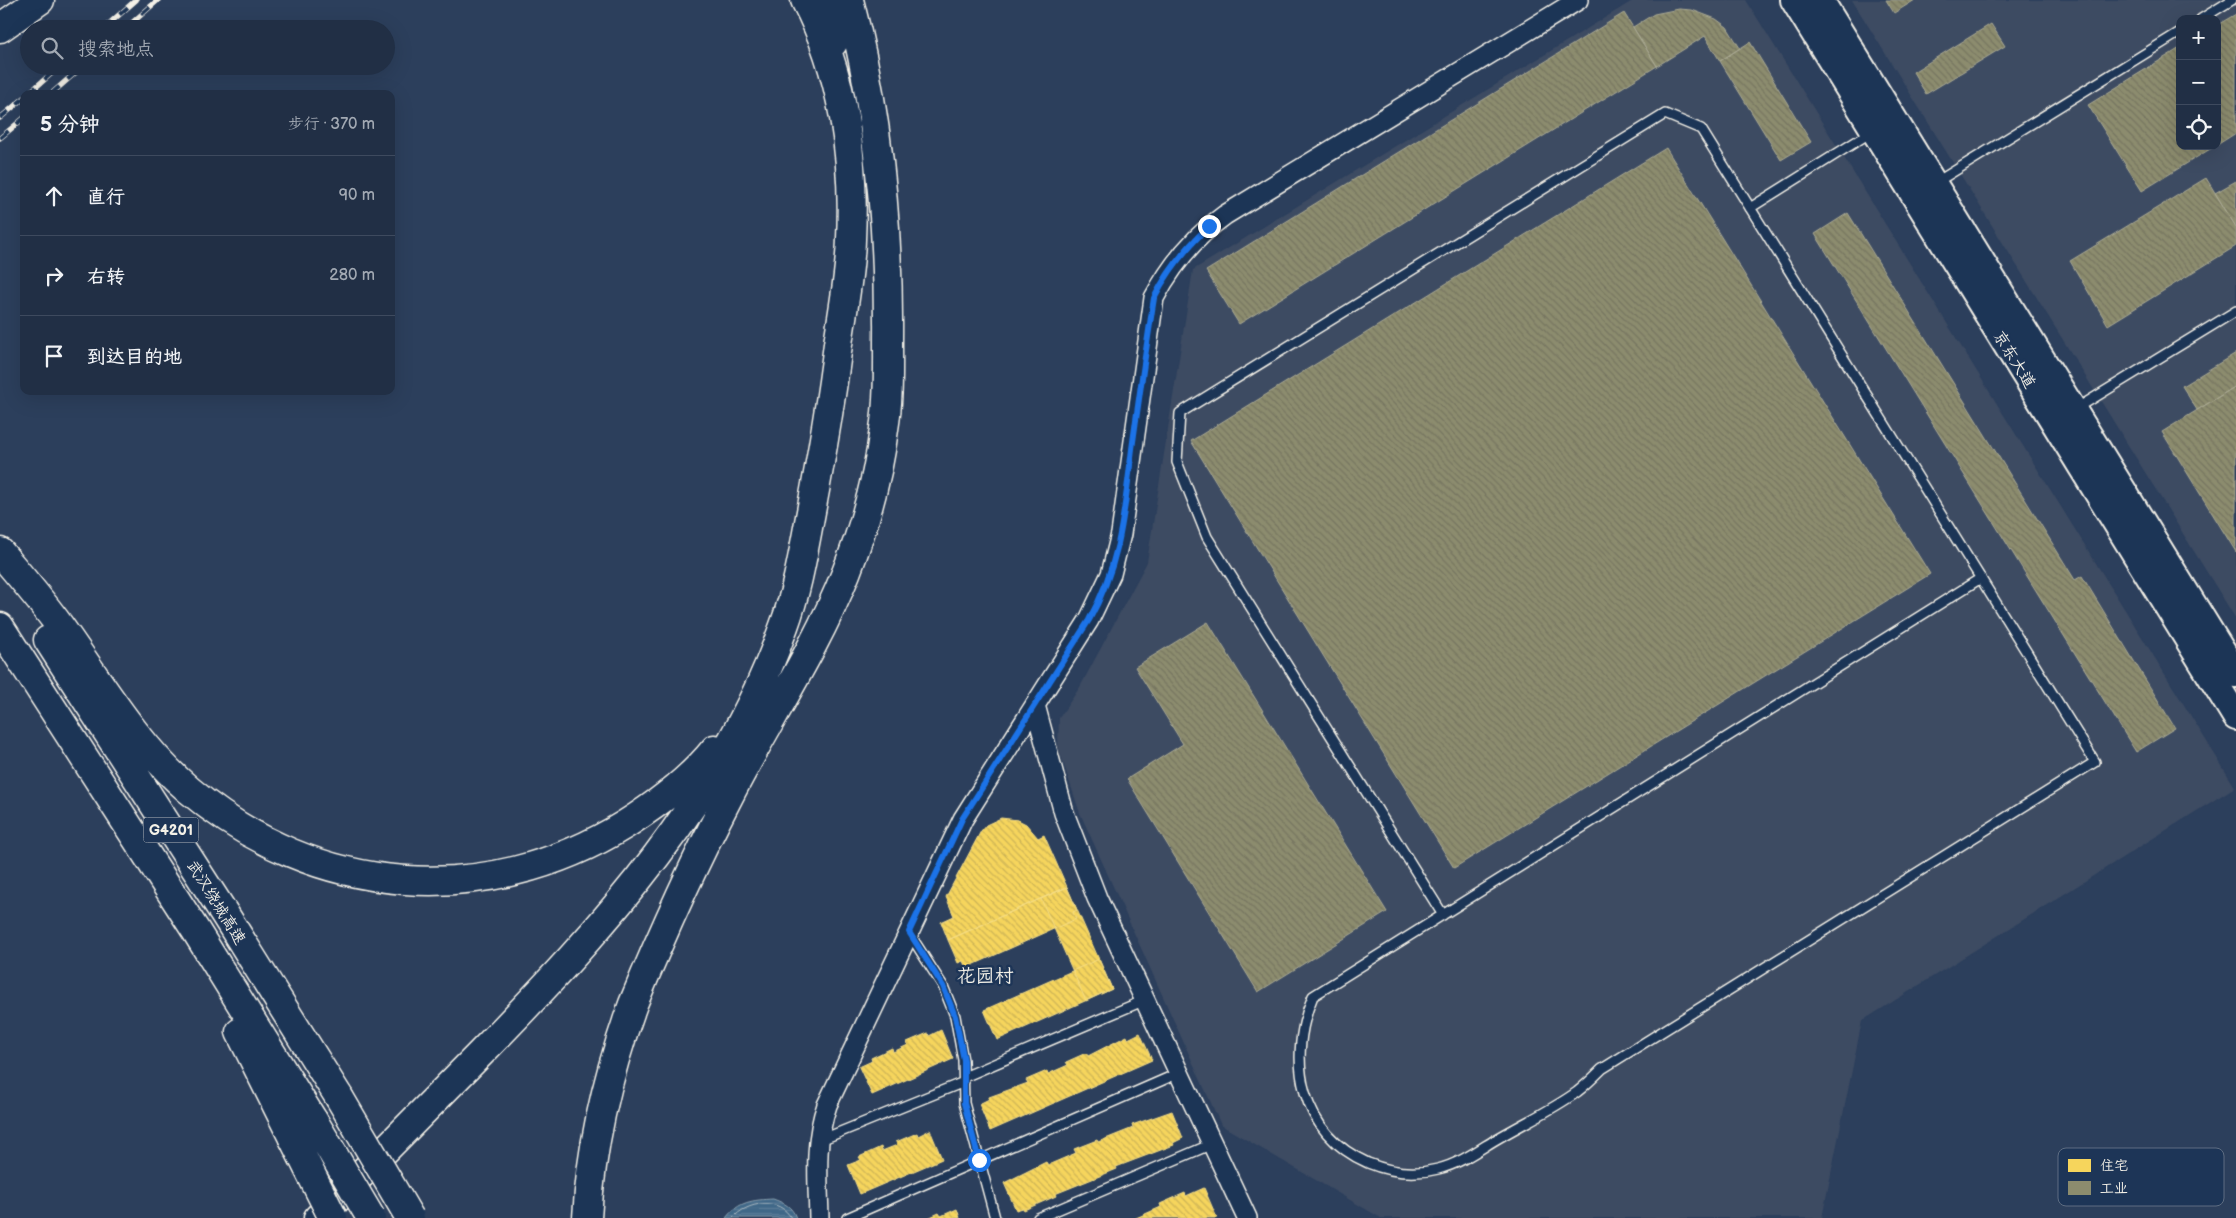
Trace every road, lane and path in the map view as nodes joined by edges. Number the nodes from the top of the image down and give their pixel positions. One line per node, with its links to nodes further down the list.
1 (12, 0): 10 (highway)
2 (40, 0): 12 (highway)
3 (805, 0): 14 (highway)
4 (827, 0): 14 (highway)
5 (850, 0): 28 (highway)
6 (1578, 0): 26 (street)
7 (1794, 0): 15 (main road, 京东大道)
8 (1820, 0): 16 (main road, 京东大道)
9 (2232, 0): 11 (lane)
10 (0, 12)
11 (2208, 15)
12 (0, 28)
13 (2176, 34): 16 (lane)
14 (838, 85): 25 (highway)
15 (1874, 130): 17 (lane); 27 (main road, 京东大道)
16 (1933, 184): 19 (main road, 京东大道)
17 (1750, 208): 22 (lane); 30 (lane)
18 (2236, 311): 19 (lane)
19 (2073, 411): 24 (main road, 京东大道)
20 (0, 552): 25 (highway)
21 (0, 566): 42 (highway, 武汉绕城高速 / G4201, bridge)
22 (1981, 578): 30 (lane); 30 (lane)
23 (0, 627): 29 (highway, 武汉绕城高速 / G4201)
24 (2236, 674)
25 (757, 694): 38 (highway)
26 (1035, 705): 31 (street); 32 (street)
27 (2236, 717)
28 (728, 797): 40 (highway); 43 (highway)
29 (161, 877): 39 (highway, bridge); 41 (highway, 武汉绕城高速 / G4201, bridge)
30 (1443, 915)
31 (909, 932): 34 (lane); 35 (street)
32 (1145, 1000): 33 (street); 34 (lane)
33 (1179, 1073): 36 (street); 37 (lane)
34 (964, 1079): 35 (lane); 37 (lane)
35 (818, 1141): 44 (street)
36 (1212, 1144): 47 (lane); 48 (street)
37 (979, 1160): 45 (lane); 46 (lane)
38 (318, 1218)
39 (333, 1218)
40 (344, 1218)
41 (371, 1218)
42 (410, 1218)
43 (587, 1218)
44 (819, 1218)
45 (847, 1218)
46 (995, 1218)
47 (1038, 1218)
48 (1247, 1218)

